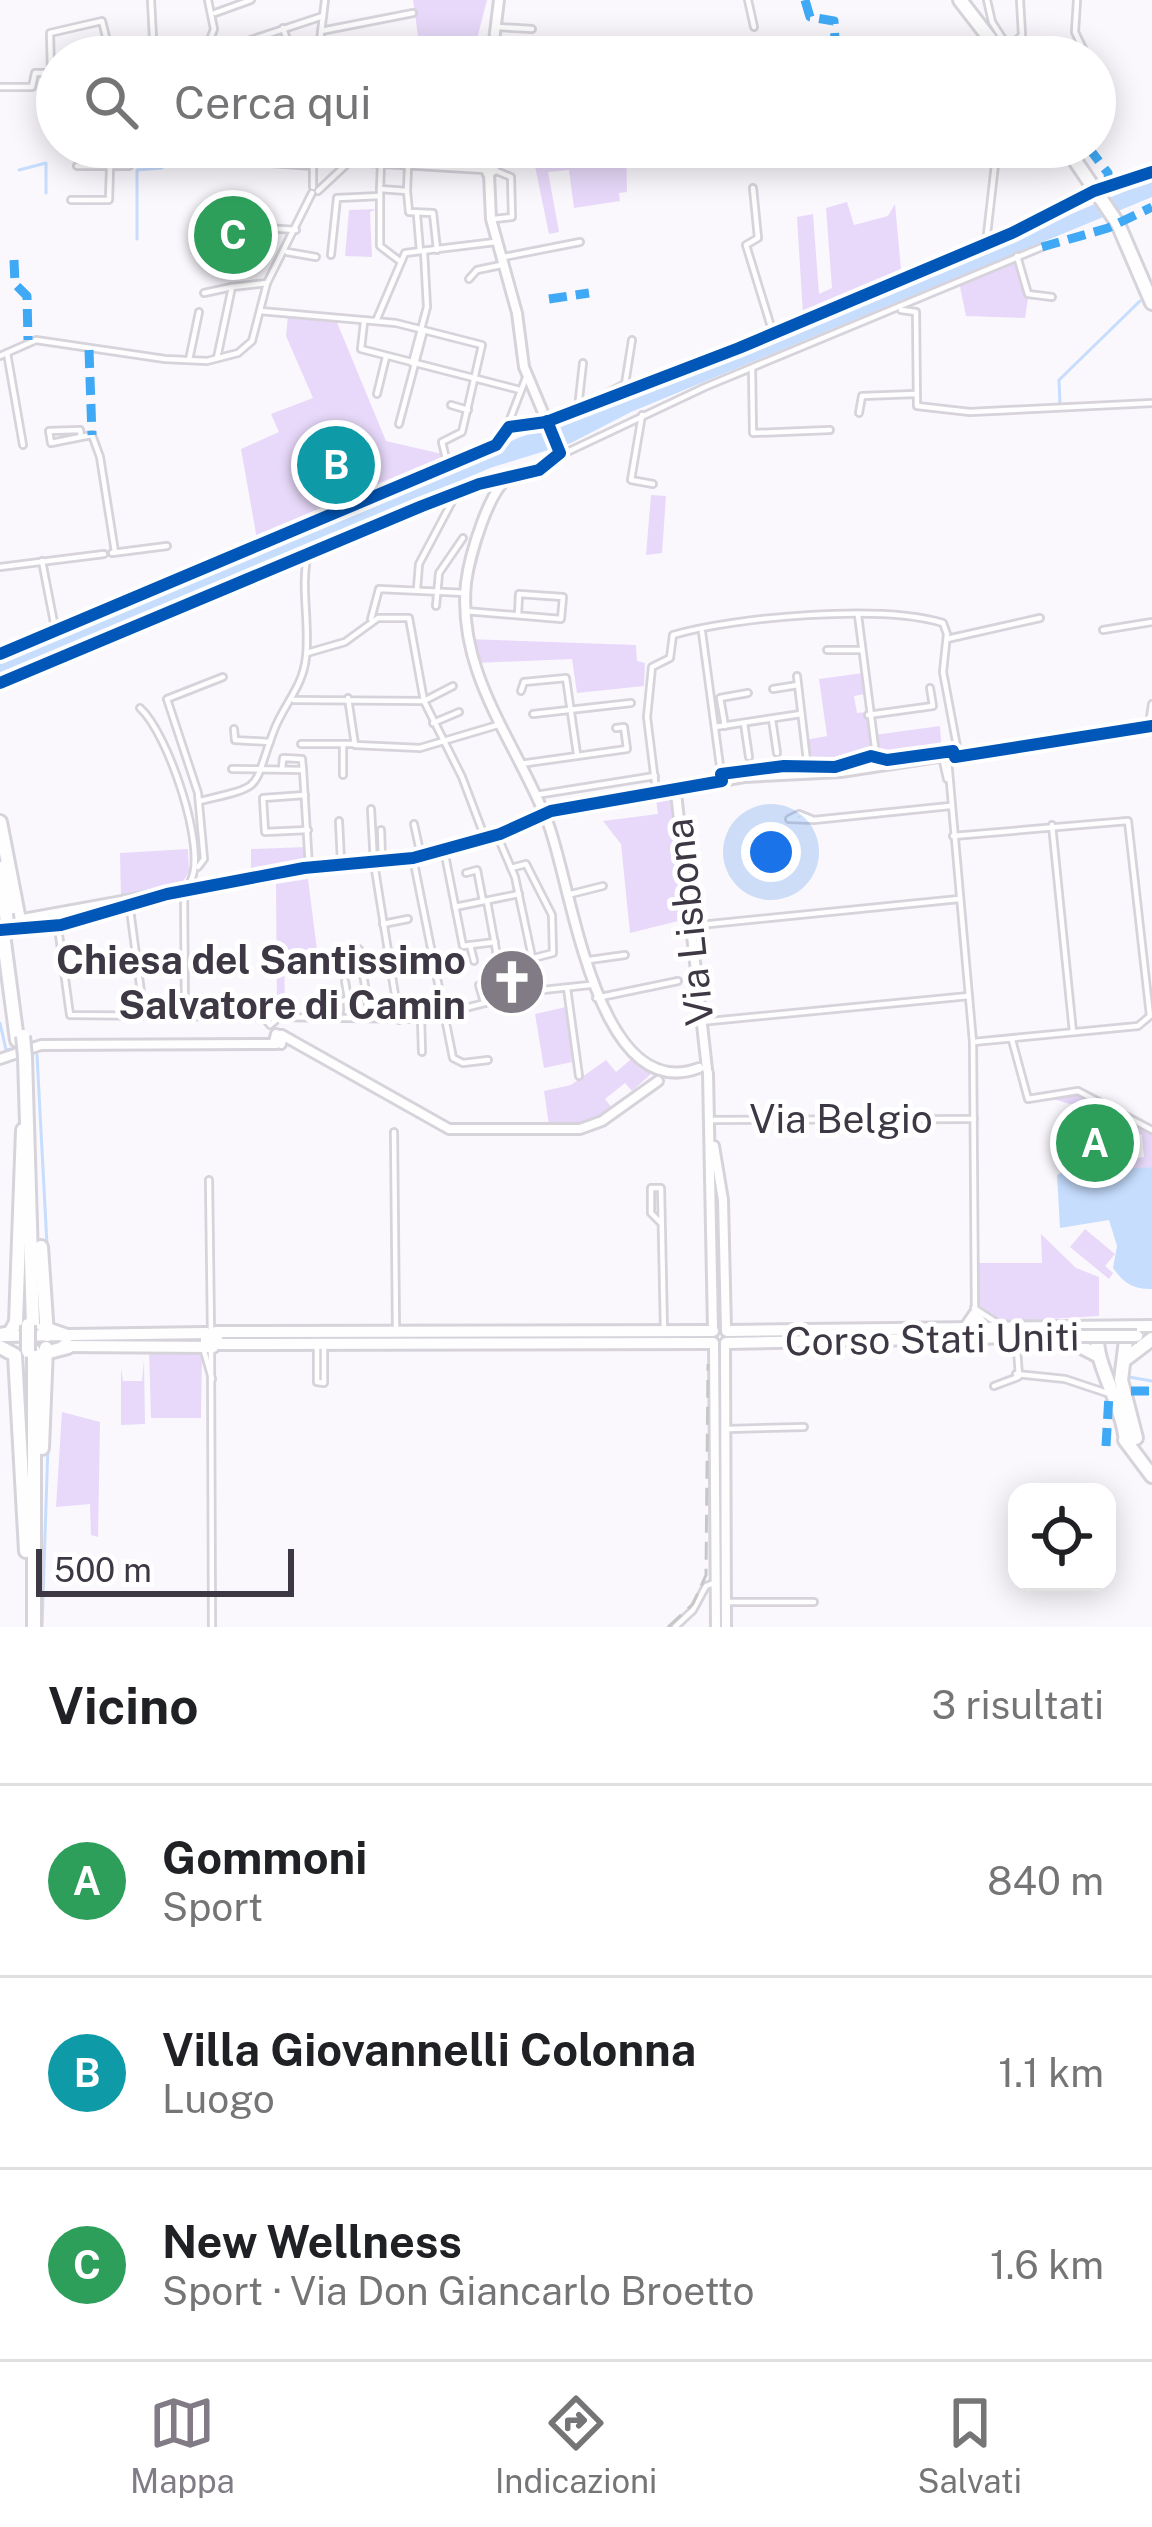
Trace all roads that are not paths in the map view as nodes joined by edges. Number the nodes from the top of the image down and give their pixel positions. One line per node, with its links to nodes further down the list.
1 (151, 0): 21 (street)
2 (208, 0): 22 (street)
3 (251, 0): 11 (street)
4 (325, 0): 13 (street)
5 (499, 0): 14 (street)
6 (748, 0): 15 (street)
7 (957, 0): 27 (highway)
8 (987, 0): 28 (street)
9 (1020, 0): 29 (street)
10 (1077, 0): 30 (street)
11 (214, 13)
12 (412, 13): 18 (street)
13 (323, 16): 16 (street); 18 (street)
14 (494, 27): 17 (street); 26 (street)
15 (754, 27)
16 (284, 28): 23 (street); 24 (street)
17 (532, 29)
18 (321, 31): 25 (street)
19 (50, 36): 20 (street)
20 (106, 36)
21 (154, 36)
22 (212, 36)
23 (259, 36)
24 (286, 36)
25 (321, 36)
26 (493, 36)
27 (984, 36)
28 (1002, 36)
29 (1021, 36)
30 (1077, 36)
31 (36, 74): 32 (street)
32 (0, 87)
33 (110, 168): 48 (street)
34 (313, 168): 45 (street)
35 (344, 168): 45 (street)
36 (382, 168): 47 (street)
37 (408, 168): 46 (street)
38 (450, 168): 42 (street)
39 (492, 168): 42 (street)
40 (996, 168): 58 (street)
41 (1083, 168): 43 (highway)
42 (492, 171): 51 (street); 51 (street)
43 (1093, 184): 55 (highway); 58 (street)
44 (753, 188): 82 (street)
45 (314, 190): 54 (street)
46 (407, 191): 47 (street); 50 (street)
47 (380, 192): 63 (street); 66 (street)
48 (71, 200)
49 (212, 206): 53 (street)
50 (417, 214): 60 (street); 61 (street)
51 (495, 219): 56 (street)
52 (222, 225): 53 (street)
53 (254, 227): 54 (street)
54 (296, 230): 62 (street)
55 (1125, 233): 71 (highway); 74 (highway)
56 (495, 242): 60 (street); 67 (street)
57 (580, 242): 67 (street)
58 (981, 246): 82 (street)
59 (1042, 247): 64 (street)
60 (437, 250): 61 (street)
61 (422, 251): 66 (street); 80 (street)
62 (287, 252): 65 (street); 69 (street)
63 (331, 255)
64 (1017, 256): 73 (street); 75 (street)
65 (316, 257)
66 (401, 262): 79 (street)
67 (500, 262): 68 (street); 90 (street)
68 (469, 279)
69 (267, 283): 70 (street); 76 (street)
70 (232, 287): 72 (street); 86 (street)
71 (1152, 287)
72 (204, 293)
73 (1052, 297)
74 (1152, 303)
75 (896, 309): 89 (street); 94 (street)
76 (260, 311): 78 (street); 86 (street)
77 (199, 312): 85 (street)
78 (364, 320): 79 (street); 84 (street)
79 (376, 321): 80 (street)
80 (422, 330): 88 (street); 91 (street)
81 (632, 340): 97 (street)
82 (759, 340): 97 (street)
83 (4, 354): 85 (street); 107 (street)
84 (386, 357): 88 (street); 93 (street)
85 (189, 360): 86 (street)
86 (217, 360)
87 (583, 363): 98 (street)
88 (414, 364): 91 (street); 102 (street)
89 (752, 368): 101 (street); 105 (street)
90 (527, 375): 92 (street); 103 (street)
91 (477, 381): 92 (street); 99 (street)
92 (520, 390): 104 (street)
93 (377, 394)
94 (916, 394): 95 (street); 100 (street)
95 (1152, 403)
96 (451, 404): 99 (street)
97 (589, 404): 98 (street)
98 (578, 408): 103 (street)
99 (468, 410): 104 (street)
100 (859, 413)
101 (642, 415): 108 (street); 110 (street)
102 (399, 424)
103 (549, 424): 104 (street); 108 (street)
104 (509, 427)
105 (830, 430)
106 (81, 437): 106 (street); 114 (street)
107 (23, 445)
108 (560, 451): 109 (street)
109 (501, 483): 111 (street); 119 (street)
110 (652, 484)
111 (457, 493): 117 (street); 133 (street)
112 (463, 538): 118 (street)
113 (167, 546): 114 (street)
114 (115, 553): 115 (street)
115 (42, 561): 116 (street); 127 (street)
116 (0, 567)
117 (417, 589): 118 (street); 125 (street)
118 (436, 590): 119 (street); 120 (street)
119 (466, 592): 121 (street)
120 (436, 606)
121 (465, 611): 122 (street); 156 (street)
122 (518, 615): 122 (street)
123 (858, 615): 128 (street); 130 (street); 132 (street)
124 (1040, 618): 130 (street)
125 (369, 621): 133 (street); 144 (street)
126 (1152, 622): 129 (street)
127 (55, 628)
128 (702, 630): 160 (street); 177 (street)
129 (1102, 630)
130 (947, 639): 170 (street)
131 (827, 650): 132 (street)
132 (862, 650): 152 (street)
133 (307, 653): 143 (street)
134 (223, 676): 183 (street)
135 (797, 676): 136 (street)
136 (798, 685): 138 (street); 151 (street)
137 (453, 686): 144 (street)
138 (773, 688)
139 (930, 688): 152 (street)
140 (521, 691): 148 (street)
141 (748, 694): 158 (street)
142 (348, 698): 143 (street); 144 (street); 164 (street)
143 (294, 700): 162 (street)
144 (424, 701): 154 (street)
145 (631, 703): 148 (street)
146 (1152, 704): 157 (street)
147 (140, 708): 205 (street)
148 (571, 710): 150 (street); 168 (street)
149 (459, 712): 154 (street)
150 (532, 714)
151 (801, 714): 153 (street); 171 (street)
152 (868, 715): 173 (street)
153 (772, 719): 155 (street); 167 (street)
154 (433, 723): 165 (street)
155 (744, 723): 158 (street); 169 (street)
156 (501, 724): 165 (street); 172 (street)
157 (1150, 724): 170 (street)
158 (725, 726): 160 (street)
159 (616, 728): 168 (street)
160 (715, 728): 178 (street)
161 (234, 729): 162 (street)
162 (270, 742): 174 (street)
163 (302, 744): 166 (street)
164 (353, 744): 165 (street); 166 (street)
165 (442, 744): 196 (street)
166 (343, 745): 176 (street)
167 (777, 753)
168 (577, 754): 172 (street)
169 (749, 757)
170 (946, 757): 173 (street); 184 (street)
171 (807, 761)
172 (520, 764): 181 (street)
173 (875, 764): 178 (street)
174 (265, 768): 175 (street); 180 (street); 183 (street)
175 (232, 769)
176 (343, 775)
177 (655, 776): 181 (street); 182 (street)
178 (722, 781): 179 (street)
179 (676, 793): 182 (street); 217 (street, Via Lisbona)
180 (305, 795): 192 (street); 192 (street)
181 (535, 795): 186 (street)
182 (657, 796): 186 (street)
183 (200, 801): 205 (street)
184 (950, 806): 187 (street); 195 (street)
185 (371, 809): 199 (street)
186 (544, 814): 194 (street); 208 (street)
187 (811, 819)
188 (339, 821): 200 (street)
189 (0, 822): 215 (highway)
190 (414, 824): 198 (street)
191 (1052, 825): 195 (street); 244 (street); 244 (street)
192 (308, 830): 201 (street)
193 (380, 830): 199 (street)
194 (497, 835): 196 (street); 203 (street)
195 (953, 836): 209 (street)
196 (485, 838): 197 (street)
197 (444, 850): 198 (street); 212 (street)
198 (417, 857): 199 (street); 237 (street)
199 (378, 860): 200 (street); 216 (street)
200 (340, 862): 201 (street)
201 (309, 867): 205 (street)
202 (0, 868): 215 (highway)
203 (512, 868): 207 (street); 222 (street)
204 (466, 873): 211 (street)
205 (194, 881): 210 (street); 238 (street)
206 (603, 886): 208 (street)
207 (519, 894): 211 (street); 222 (street)
208 (572, 894): 224 (street)
209 (959, 899): 217 (street); 232 (street)
210 (126, 901): 213 (street); 236 (street)
211 (485, 901): 212 (street); 218 (street)
212 (455, 907): 219 (street)
213 (59, 917): 215 (street); 236 (street)
214 (407, 919): 216 (street)
215 (6, 923): 249 (highway, bridge)
216 (383, 924): 242 (street)
217 (690, 926): 243 (street, Via Lisbona)
218 (495, 942): 219 (street); 225 (street)
219 (470, 945): 223 (street)
220 (358, 949): 239 (street)
221 (625, 956): 224 (street)
222 (530, 958): 231 (street)
223 (474, 961)
224 (584, 961): 228 (street)
225 (500, 972)
226 (345, 981): 235 (street)
227 (677, 981): 233 (street)
228 (590, 985): 230 (street); 233 (street)
229 (481, 986): 234 (street)
230 (567, 988): 231 (street); 253 (street)
231 (538, 990): 234 (street)
232 (969, 995): 243 (street); 247 (street)
233 (596, 998): 254 (street)
234 (485, 1004): 237 (street)
235 (340, 1014): 239 (street); 241 (street)
236 (144, 1015): 238 (street)
237 (444, 1015): 240 (street); 251 (street)
238 (185, 1016): 241 (street)
239 (370, 1016): 242 (street)
240 (422, 1019): 242 (street); 248 (street)
241 (272, 1020): 245 (street)
242 (399, 1020)
243 (700, 1022): 252 (street, Via Lisbona)
244 (1073, 1032): 246 (street)
245 (278, 1038): 250 (street); 254 (street)
246 (1012, 1039): 247 (street); 258 (street)
247 (973, 1042): 256 (street)
248 (422, 1052)
249 (22, 1058): 255 (highway); 277 (highway)
250 (0, 1060)
251 (488, 1060)
252 (702, 1071): 254 (street); 257 (street, Via Lisbona)
253 (579, 1076)
254 (659, 1076)
255 (23, 1087): 273 (highway); 277 (highway)
256 (974, 1119): 257 (street, Via Belgio); 265 (street)
257 (710, 1123): 262 (street, Via Lisbona)
258 (1152, 1130)
259 (394, 1132): 271 (street)
260 (209, 1180): 282 (street)
261 (661, 1223): 261 (street); 272 (street)
262 (718, 1257): 263 (street, Via Lisbona); 264 (street, Via Lisbona)
263 (723, 1290): 269 (street); 274 (street, Via Lisbona)
264 (714, 1308): 272 (street); 274 (street, Via Lisbona)
265 (974, 1311): 268 (street); 270 (main road); 270 (main road)
266 (1116, 1327): 267 (main road); 268 (main road); 270 (main road, Corso Stati Uniti); 288 (highway); 291 (highway)
267 (1058, 1330): 270 (main road); 276 (main road)
268 (1150, 1331): 276 (main road, Corso Stati Uniti, bridge); 291 (highway)
269 (794, 1332): 270 (main road, Corso Stati Uniti); 274 (main road, Corso Stati Uniti)
270 (968, 1333): 276 (main road, Corso Stati Uniti); 280 (main road); 284 (main road, Corso Stati Uniti)
271 (396, 1334): 275 (main road, Corso Stati Uniti); 278 (main road, Corso Stati Uniti)
272 (661, 1334): 274 (main road, Corso Stati Uniti); 274 (main road, Corso Stati Uniti); 275 (main road, Corso Stati Uniti); 290 (street)
273 (0, 1336): 277 (main road)
274 (720, 1337): 284 (main road, Corso Stati Uniti); 290 (street)
275 (504, 1338): 278 (main road, Corso Stati Uniti)
276 (1072, 1339): 283 (main road); 288 (highway)
277 (40, 1340): 281 (highway); 281 (highway); 286 (main road); 296 (highway); 300 (highway)
278 (321, 1340): 278 (street); 282 (main road, Corso Stati Uniti)
279 (118, 1341): 281 (main road, Corso Stati Uniti); 282 (main road, Corso Stati Uniti); 285 (main road, Corso Stati Uniti)
280 (1006, 1341): 283 (main road); 287 (street)
281 (68, 1342)
282 (212, 1342): 285 (main road, Corso Stati Uniti); 289 (street)
283 (1031, 1342): 287 (street)
284 (765, 1343): 290 (street)
285 (169, 1346): 289 (street)
286 (0, 1347): 296 (highway)
287 (1019, 1360): 291 (street)
288 (1105, 1366): 294 (highway)
289 (212, 1379): 301 (street)
290 (720, 1379): 293 (street)
291 (1116, 1395): 294 (highway)
292 (804, 1427): 293 (street)
293 (722, 1429): 297 (street); 299 (street)
294 (1131, 1439): 295 (highway)
295 (1151, 1474)
296 (28, 1568): 300 (highway)
297 (717, 1582): 299 (street); 302 (street)
298 (814, 1601): 299 (street)
299 (721, 1602): 303 (street); 304 (street)
300 (32, 1627)
301 (212, 1627)
302 (675, 1627)
303 (716, 1627)
304 (726, 1627)

